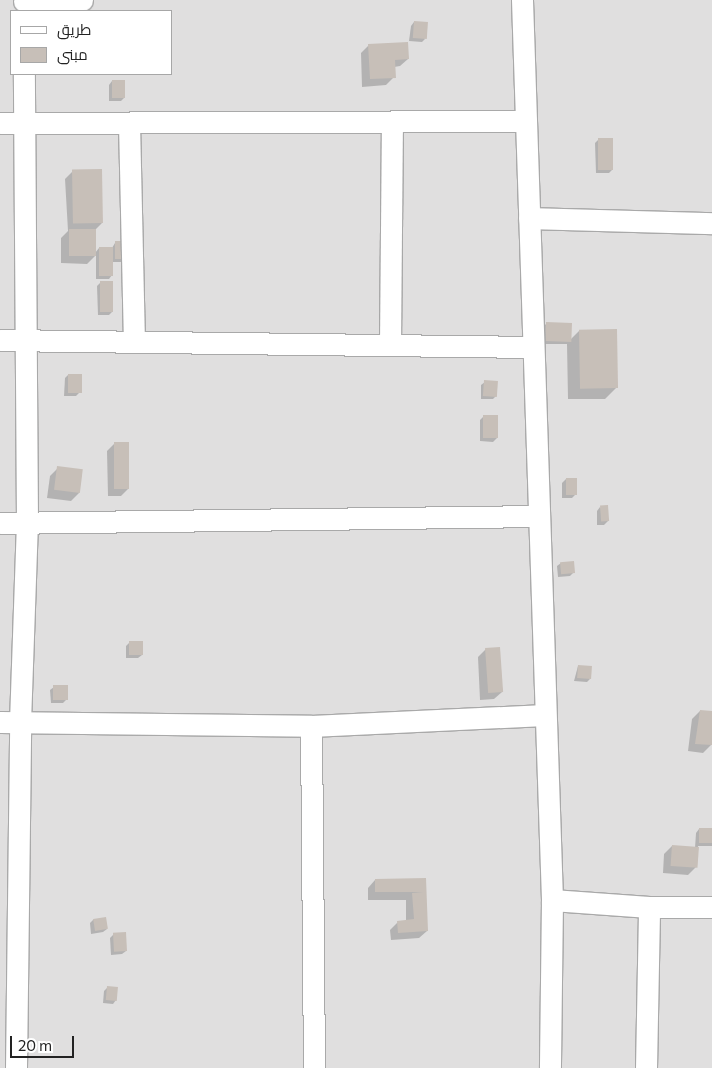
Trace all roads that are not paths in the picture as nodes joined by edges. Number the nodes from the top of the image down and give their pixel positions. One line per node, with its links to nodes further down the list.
1 (82, 0): 3 (street)
2 (522, 0): 5 (street)
3 (24, 4)
4 (24, 75): 7 (street)
5 (526, 121): 9 (street); 10 (street)
6 (0, 123): 7 (street)
7 (24, 123): 8 (street); 13 (street)
8 (130, 123): 9 (street); 14 (street)
9 (392, 124): 15 (street)
10 (529, 218): 11 (street); 16 (street)
11 (712, 223)
12 (0, 340): 13 (street)
13 (25, 340): 14 (street); 19 (street)
14 (134, 341): 15 (street)
15 (390, 345): 16 (street)
16 (533, 347): 17 (street)
17 (538, 516): 19 (street); 20 (street)
18 (0, 522): 19 (street)
19 (27, 522): 21 (street)
20 (545, 715): 22 (street); 23 (street)
21 (10, 722): 22 (street); 26 (street)
22 (311, 726): 27 (street)
23 (552, 900): 24 (street); 28 (street)
24 (649, 907): 25 (street); 29 (street)
25 (712, 907)
26 (16, 1068)
27 (314, 1068)
28 (550, 1068)
29 (646, 1068)

